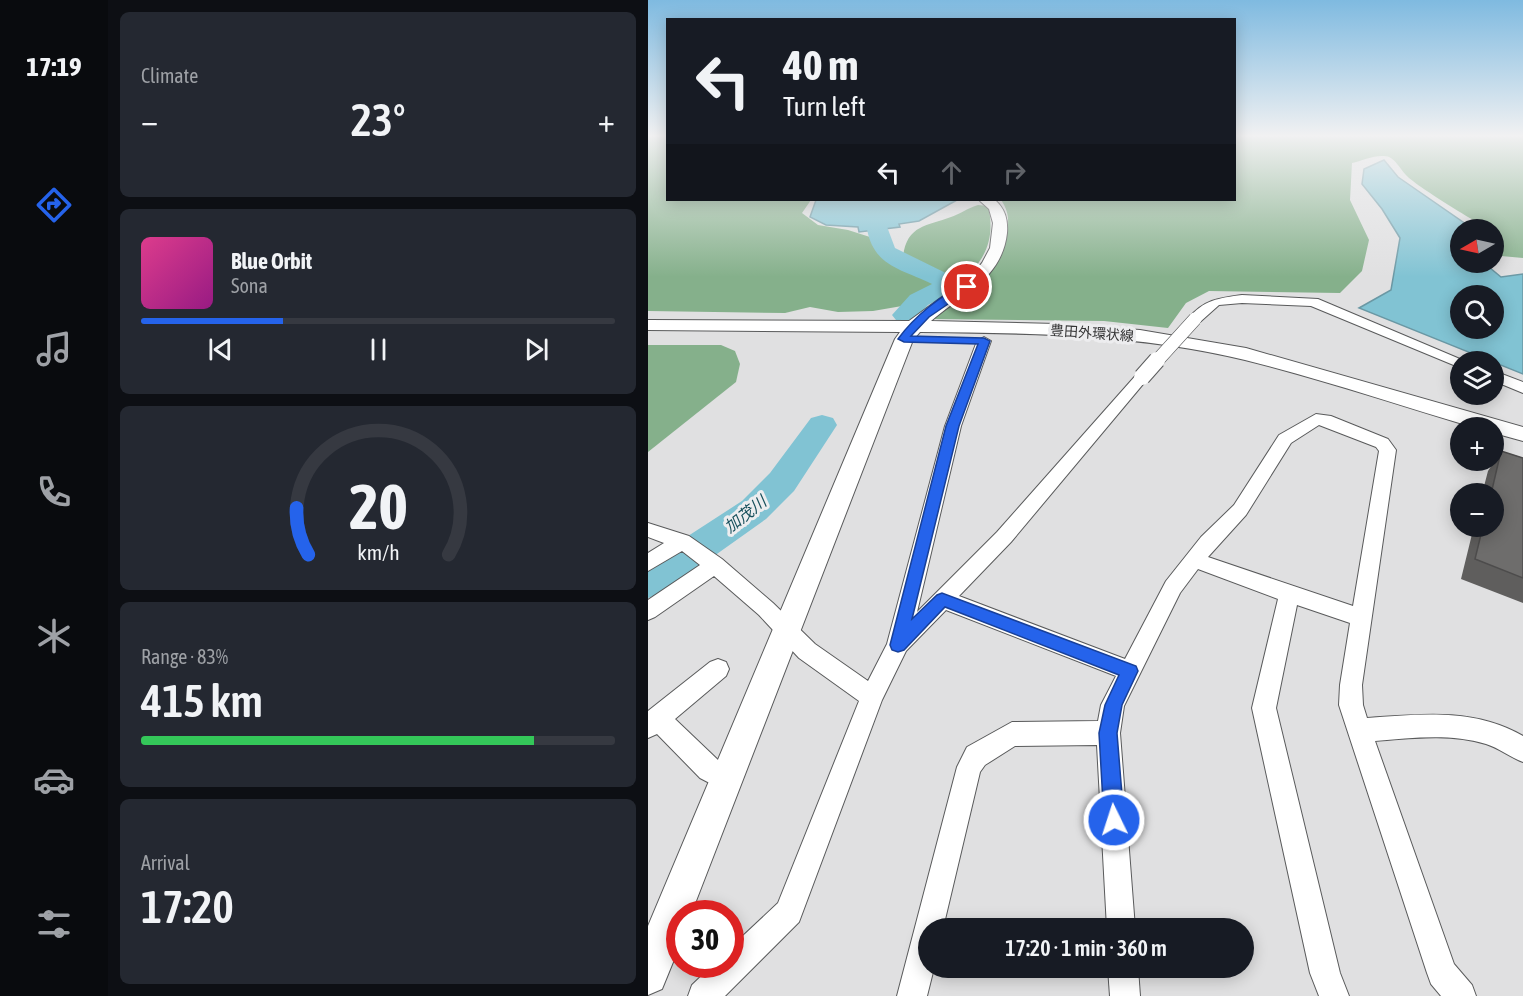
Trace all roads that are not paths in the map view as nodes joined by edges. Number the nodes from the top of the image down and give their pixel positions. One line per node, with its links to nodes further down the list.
1 (988, 201): 3 (street)
2 (648, 325): 3 (street, 豊田外環状線)
3 (908, 333): 4 (street, 豊田外環状線); 5 (street, 豊田外環状線); 10 (street, 豊田外環状線); 22 (street)
4 (648, 336)
5 (984, 341): 9 (street, 豊田外環状線); 23 (street)
6 (1450, 358): 19 (street, bridge)
7 (1504, 380): 8 (street)
8 (1523, 388)
9 (1450, 426)
10 (1523, 434)
11 (1504, 442): 12 (street)
12 (1523, 448)
13 (648, 530): 14 (street)
14 (682, 542): 16 (street); 17 (street)
15 (1194, 560): 18 (street); 21 (street); 25 (street)
16 (648, 563)
17 (714, 564): 20 (street); 22 (street)
18 (1289, 594): 21 (street); 40 (street)
19 (942, 599): 23 (street); 25 (street)
20 (648, 610)
21 (1362, 618): 28 (street)
22 (787, 629): 26 (street); 31 (street)
23 (898, 645): 26 (street)
24 (718, 669): 27 (street)
25 (1130, 671): 29 (street)
26 (872, 697): 37 (street)
27 (653, 722): 31 (street)
28 (1360, 730): 30 (street); 41 (street)
29 (1108, 733): 32 (street); 33 (street)
30 (1523, 750)
31 (725, 778): 35 (street)
32 (932, 918)
33 (1119, 918)
34 (918, 972): 38 (street)
35 (648, 975)
36 (1124, 978): 39 (street)
37 (703, 996)
38 (912, 996)
39 (1125, 996)
40 (1334, 996)
41 (1461, 996)

